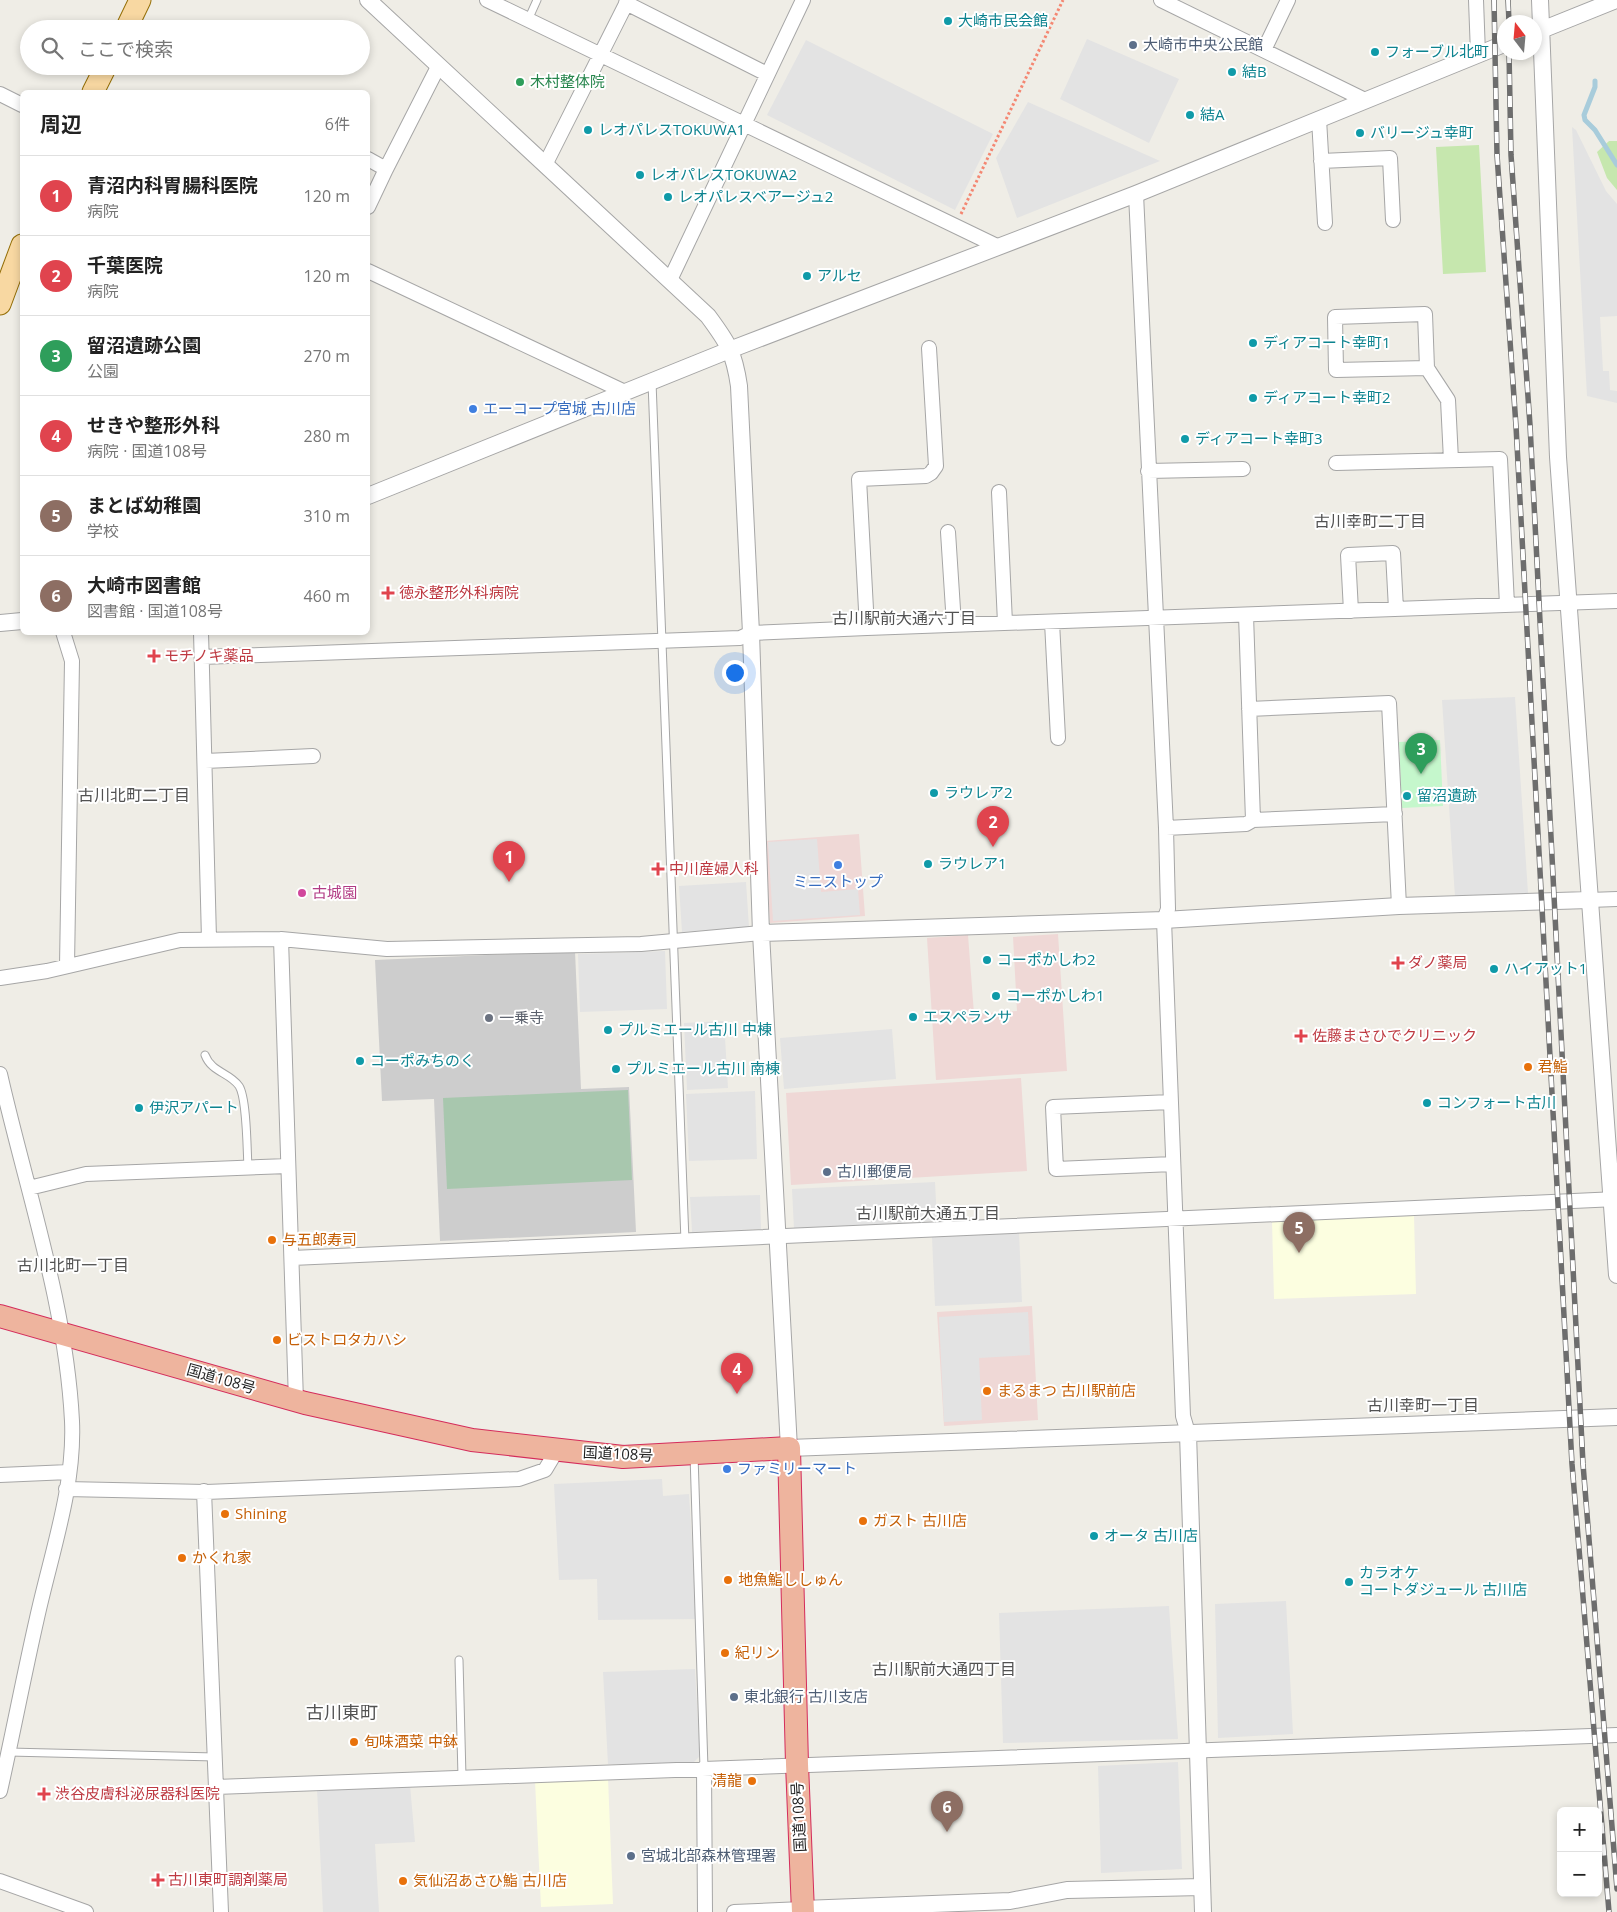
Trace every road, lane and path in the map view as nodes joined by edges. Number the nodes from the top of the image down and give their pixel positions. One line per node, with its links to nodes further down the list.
1 (140, 0): 15 (main road)
2 (368, 0): 23 (street)
3 (487, 0): 16 (street)
4 (538, 0): 16 (lane)
5 (802, 0): 24 (street)
6 (1063, 0): 40 (path)
7 (1161, 0): 13 (street)
8 (1288, 0): 19 (street)
9 (1476, 0): 20 (street)
10 (1540, 0): 14 (street)
11 (1616, 0): 17 (street)
12 (627, 2): 21 (street); 24 (street)
13 (1182, 4): 19 (street)
14 (1539, 15)
15 (130, 20)
16 (528, 20): 21 (street)
17 (1542, 30)
18 (1497, 47): 20 (street)
19 (1264, 50): 28 (street)
20 (1478, 54): 28 (street)
21 (600, 55): 31 (street); 34 (street)
22 (1539, 60): 59 (street)
23 (438, 67): 34 (street); 35 (street)
24 (767, 74): 31 (street)
25 (102, 75): 26 (main road)
26 (94, 90)
27 (0, 94): 29 (street)
28 (1365, 100): 30 (street)
29 (20, 104)
30 (1319, 119): 33 (street); 36 (street)
31 (744, 124): 40 (street); 44 (street)
32 (370, 161): 35 (street)
33 (1321, 161): 38 (street); 39 (street)
34 (545, 165): 44 (street)
35 (386, 169): 37 (street)
36 (1136, 194): 41 (street); 54 (street)
37 (370, 204)
38 (1393, 220)
39 (1325, 223)
40 (956, 226): 41 (street)
41 (999, 247): 47 (street)
42 (20, 250): 45 (main road)
43 (370, 272): 50 (street)
44 (670, 280): 47 (street)
45 (0, 304)
46 (930, 348): 70 (street)
47 (732, 349): 49 (street); 71 (street)
48 (1427, 368): 48 (street); 51 (street)
49 (652, 381): 50 (street); 74 (lane)
50 (625, 392): 56 (street)
51 (1451, 460): 52 (street); 60 (street)
52 (1336, 463)
53 (1243, 468): 54 (street)
54 (1148, 471): 64 (street)
55 (999, 492): 68 (street)
56 (370, 495)
57 (948, 532): 69 (street)
58 (1617, 601): 59 (street)
59 (1567, 603): 60 (street); 84 (street)
60 (1507, 605): 61 (street)
61 (1396, 609): 62 (street); 62 (street)
62 (1351, 611): 63 (street)
63 (1246, 615): 64 (street); 76 (street)
64 (1154, 618): 66 (street); 82 (street)
65 (20, 622): 67 (street)
66 (1052, 622): 68 (street); 77 (street)
67 (0, 623)
68 (1005, 623): 69 (street)
69 (954, 625): 70 (street)
70 (867, 628): 71 (street)
71 (751, 633): 74 (street); 87 (street)
72 (64, 635): 91 (street)
73 (201, 635): 75 (street)
74 (662, 641): 75 (street); 90 (lane)
75 (202, 658): 79 (street)
76 (1249, 709): 80 (street); 81 (street)
77 (1058, 738)
78 (313, 756): 79 (street)
79 (204, 760): 88 (street)
80 (1395, 814): 81 (street); 85 (street)
81 (1253, 820): 82 (street)
82 (1166, 828): 86 (street)
83 (1617, 899): 84 (street)
84 (1589, 900): 85 (street); 100 (street)
85 (1399, 906): 86 (street)
86 (1164, 920): 87 (street); 95 (street)
87 (760, 934): 90 (street); 102 (street)
88 (209, 939): 89 (street); 91 (street)
89 (281, 939): 90 (street); 97 (street)
90 (674, 941): 103 (lane)
91 (67, 966): 92 (street)
92 (0, 978)
93 (205, 1055): 98 (lane)
94 (0, 1074): 99 (street)
95 (1171, 1102): 96 (street); 96 (street)
96 (1173, 1164): 101 (street)
97 (288, 1166): 98 (street); 104 (street)
98 (248, 1168): 99 (street)
99 (30, 1188): 107 (street)
100 (1614, 1199): 101 (street); 105 (street)
101 (1176, 1219): 102 (street); 110 (street)
102 (777, 1238): 103 (street); 111 (street)
103 (685, 1241): 104 (street)
104 (292, 1258): 108 (street)
105 (1617, 1275)
106 (0, 1316): 107 (highway, 国道108号)
107 (60, 1333): 108 (highway, 国道108号); 114 (street)
108 (296, 1401): 112 (highway, 国道108号)
109 (1617, 1417): 110 (street)
110 (1188, 1433): 111 (street); 120 (street)
111 (789, 1448): 113 (highway, 国道108号); 123 (highway, 国道108号)
112 (557, 1450): 113 (highway, 国道108号); 117 (street)
113 (694, 1455): 124 (lane)
114 (69, 1472): 115 (street); 116 (street)
115 (0, 1475)
116 (66, 1488): 117 (street); 121 (street)
117 (204, 1491): 122 (street)
118 (459, 1660): 125 (lane)
119 (1617, 1734): 120 (street)
120 (1197, 1750): 123 (street); 129 (street)
121 (9, 1752): 122 (lane); 127 (street)
122 (215, 1756): 126 (street)
123 (797, 1764): 124 (street); 130 (highway, 国道108号)
124 (704, 1768): 125 (street); 133 (street)
125 (462, 1777): 126 (street)
126 (216, 1787): 132 (street)
127 (0, 1791)
128 (0, 1881): 131 (street)
129 (1202, 1887): 130 (street); 135 (street)
130 (803, 1910): 134 (street)
131 (86, 1912)
132 (221, 1912)
133 (705, 1912)
134 (734, 1912)
135 (1204, 1912)

